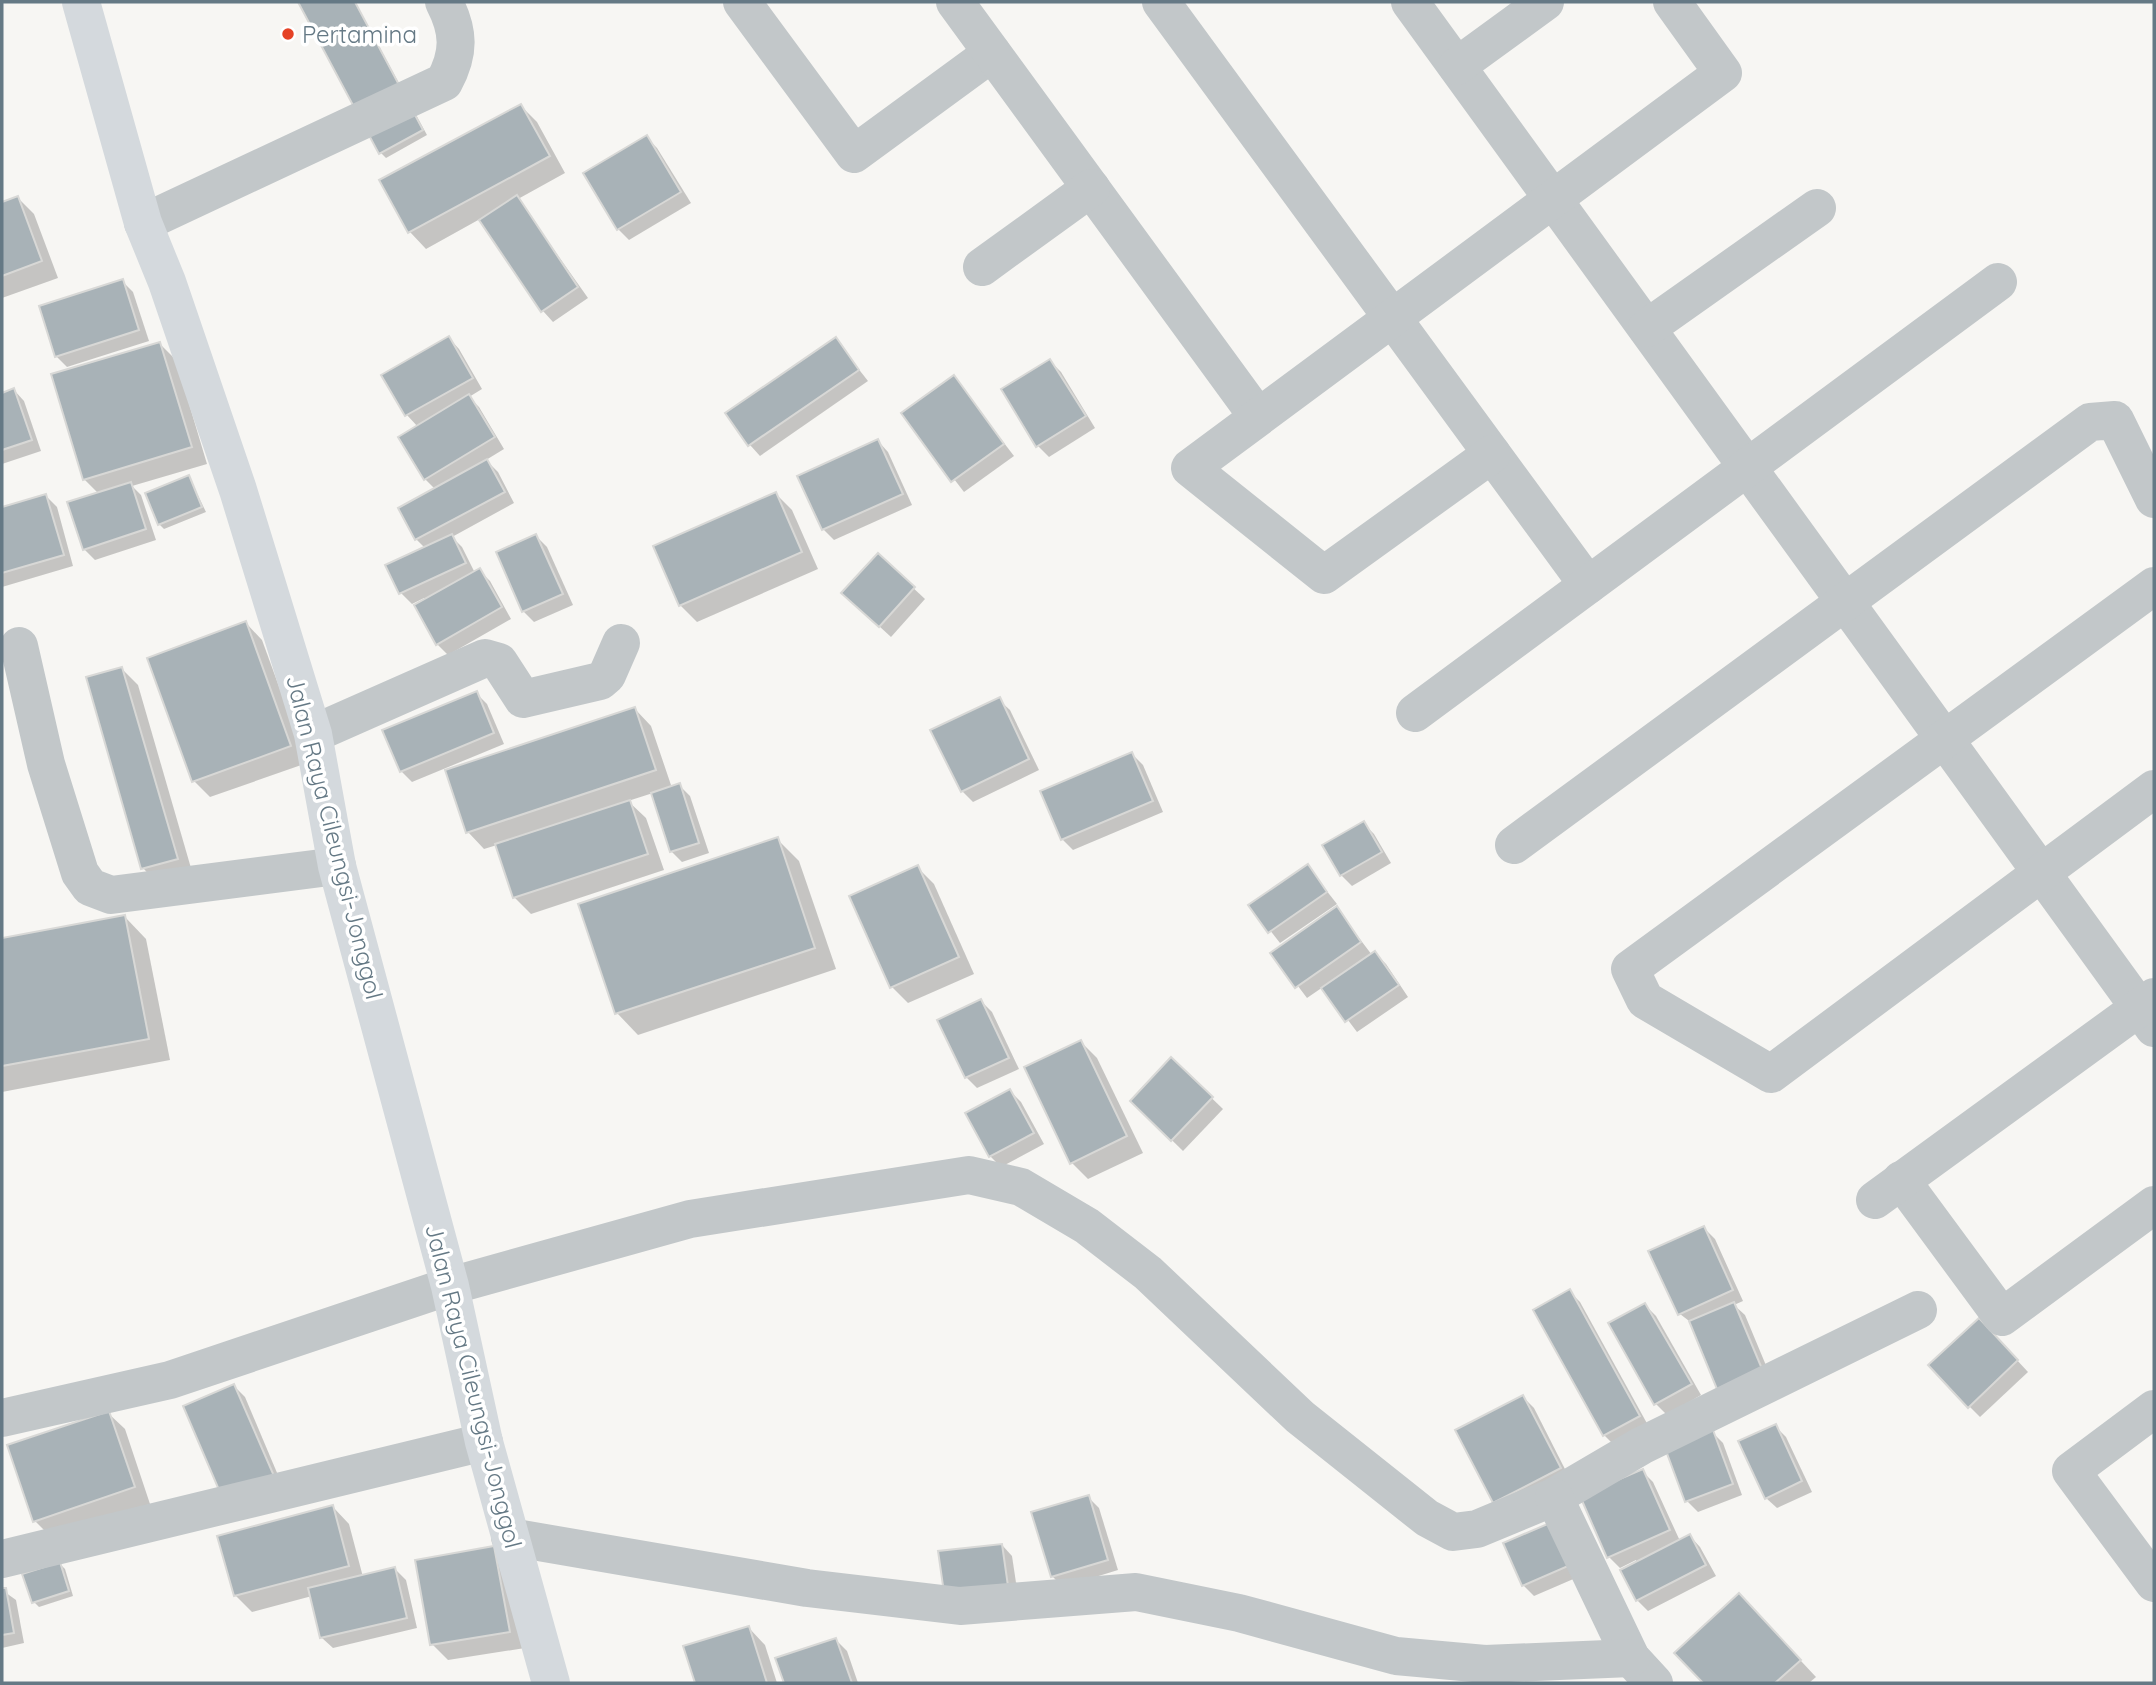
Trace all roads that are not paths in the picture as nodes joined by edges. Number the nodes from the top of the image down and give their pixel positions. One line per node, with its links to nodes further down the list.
1 (444, 2): 14 (street)
2 (742, 2): 9 (street)
3 (955, 2): 9 (street)
4 (1161, 2): 17 (street)
5 (1410, 2): 10 (street)
6 (1545, 2): 10 (street)
7 (1672, 2): 12 (street)
8 (83, 3): 14 (main road, Jalan Raya Cileungsi-Jonggol)
9 (992, 53): 11 (street)
10 (1457, 66): 12 (street)
11 (1091, 188): 15 (street); 19 (street)
12 (1553, 199): 17 (street); 18 (street)
13 (1817, 208): 18 (street)
14 (143, 223): 29 (main road, Jalan Raya Cileungsi-Jonggol)
15 (982, 267)
16 (1998, 282): 21 (street)
17 (1392, 318): 19 (street); 20 (street)
18 (1647, 328): 21 (street)
19 (1258, 417): 20 (street)
20 (1492, 454): 23 (street)
21 (1748, 467): 23 (street); 25 (street)
22 (2154, 499): 25 (street)
23 (1588, 585): 28 (street)
24 (2154, 586): 30 (street)
25 (1846, 603): 30 (street); 32 (street)
26 (621, 642): 29 (street)
27 (19, 646): 33 (street)
28 (1415, 713)
29 (313, 734): 33 (main road, Jalan Raya Cileungsi-Jonggol)
30 (1945, 738): 34 (street); 34 (street)
31 (2154, 789): 34 (street)
32 (1514, 845)
33 (337, 866): 37 (main road, Jalan Raya Cileungsi-Jonggol)
34 (2041, 872): 35 (street)
35 (2149, 1011): 36 (street)
36 (2154, 1205)
37 (450, 1286): 40 (street); 41 (main road, Jalan Raya Cileungsi-Jonggol); 42 (street)
38 (1918, 1310): 42 (street)
39 (2154, 1409): 45 (street)
40 (2, 1418)
41 (484, 1442): 43 (main road, Jalan Raya Cileungsi-Jonggol); 44 (street)
42 (1554, 1497): 46 (street)
43 (510, 1537): 46 (street); 47 (main road, Jalan Raya Cileungsi-Jonggol)
44 (2, 1559)
45 (2154, 1583)
46 (1642, 1671)
47 (551, 1683)

